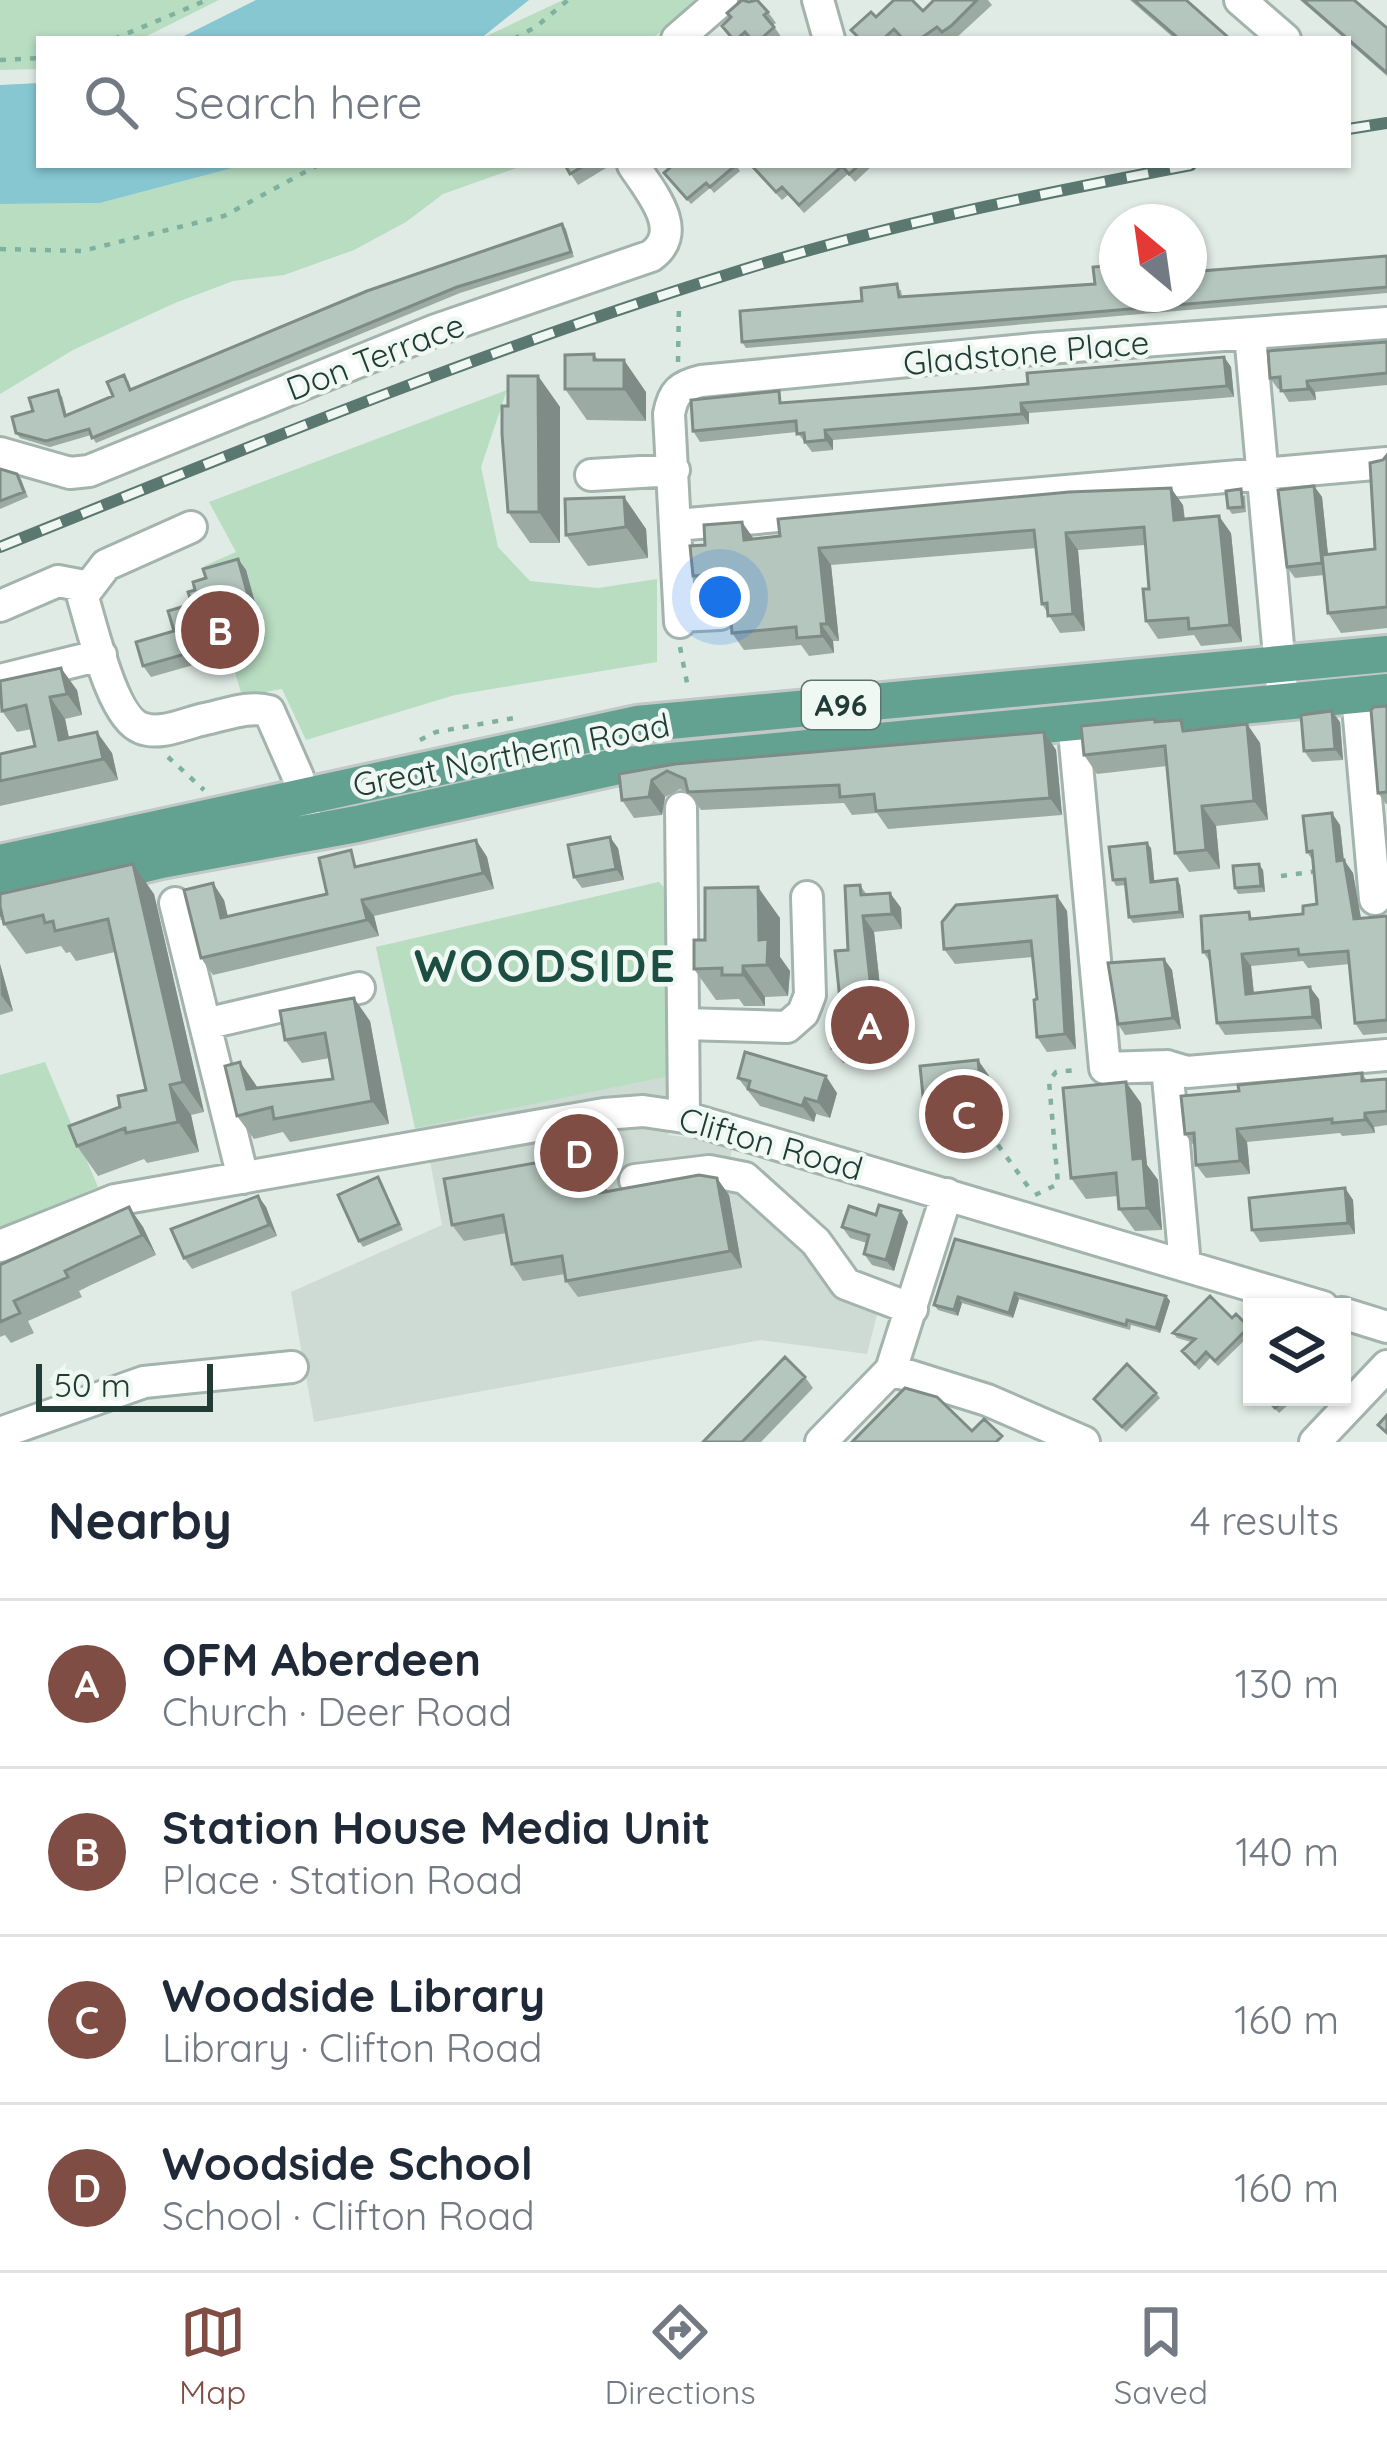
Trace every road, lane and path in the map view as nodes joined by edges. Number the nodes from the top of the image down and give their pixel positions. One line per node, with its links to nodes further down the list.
1 (207, 0): 6 (path)
2 (568, 0): 7 (path)
3 (722, 0): 8 (street)
4 (818, 0): 9 (street)
5 (1240, 0): 10 (street)
6 (121, 36)
7 (519, 36)
8 (680, 36)
9 (829, 36)
10 (1282, 36)
11 (36, 58): 12 (path)
12 (0, 60)
13 (312, 168): 15 (path)
14 (635, 168): 20 (street, Don Terrace)
15 (0, 249)
16 (679, 304): 19 (path)
17 (1387, 323): 18 (street, Gladstone Place)
18 (1250, 334): 19 (street, Gladstone Place); 23 (street)
19 (676, 392): 22 (street)
20 (0, 453)
21 (1387, 464): 23 (street)
22 (674, 470): 24 (street); 25 (street)
23 (1263, 474): 25 (street); 33 (street)
24 (591, 475)
25 (676, 525): 30 (street)
26 (191, 527): 27 (street)
27 (83, 596): 28 (street); 32 (street)
28 (0, 606)
29 (720, 614): 30 (street)
30 (680, 619): 37 (path)
31 (1387, 654): 33 (main road, Great Northern Road / A96)
32 (101, 655): 34 (street); 42 (street)
33 (1280, 664): 36 (street); 37 (main road, Great Northern Road / A96)
34 (0, 680)
35 (1372, 693): 36 (main road, A96); 48 (street)
36 (1283, 701): 38 (main road, A96)
37 (692, 718): 42 (main road, Great Northern Road / A96)
38 (1073, 721): 42 (main road, Great Northern Road / A96); 55 (street)
39 (172, 760): 40 (path)
40 (197, 784)
41 (681, 808): 52 (street)
42 (305, 815): 43 (main road, Great Northern Road / A96); 47 (main road, Great Northern Road / A96)
43 (0, 863)
44 (1326, 871): 45 (path)
45 (1281, 876)
46 (807, 897): 52 (street)
47 (0, 899)
48 (1375, 899)
49 (175, 903): 51 (street)
50 (359, 988): 51 (street)
51 (205, 1024): 58 (street)
52 (684, 1024): 56 (street)
53 (1387, 1055): 54 (street)
54 (1167, 1066): 55 (street); 63 (street)
55 (1105, 1068): 61 (path)
56 (684, 1117): 58 (street, Clifton Road); 60 (street, Clifton Road)
57 (998, 1145): 61 (path)
58 (243, 1178): 62 (street, Clifton Road)
59 (635, 1180): 65 (street)
60 (947, 1194): 61 (street, Clifton Road); 65 (street)
61 (1029, 1207): 63 (street, Clifton Road)
62 (0, 1246)
63 (1185, 1265): 64 (street, Clifton Road)
64 (1293, 1298)
65 (912, 1309): 70 (street)
66 (1351, 1316): 67 (street)
67 (1387, 1327)
68 (1387, 1366): 74 (street)
69 (292, 1367): 71 (street)
70 (891, 1370): 72 (street); 73 (street)
71 (0, 1433)
72 (821, 1442)
73 (1084, 1442)
74 (1316, 1442)

